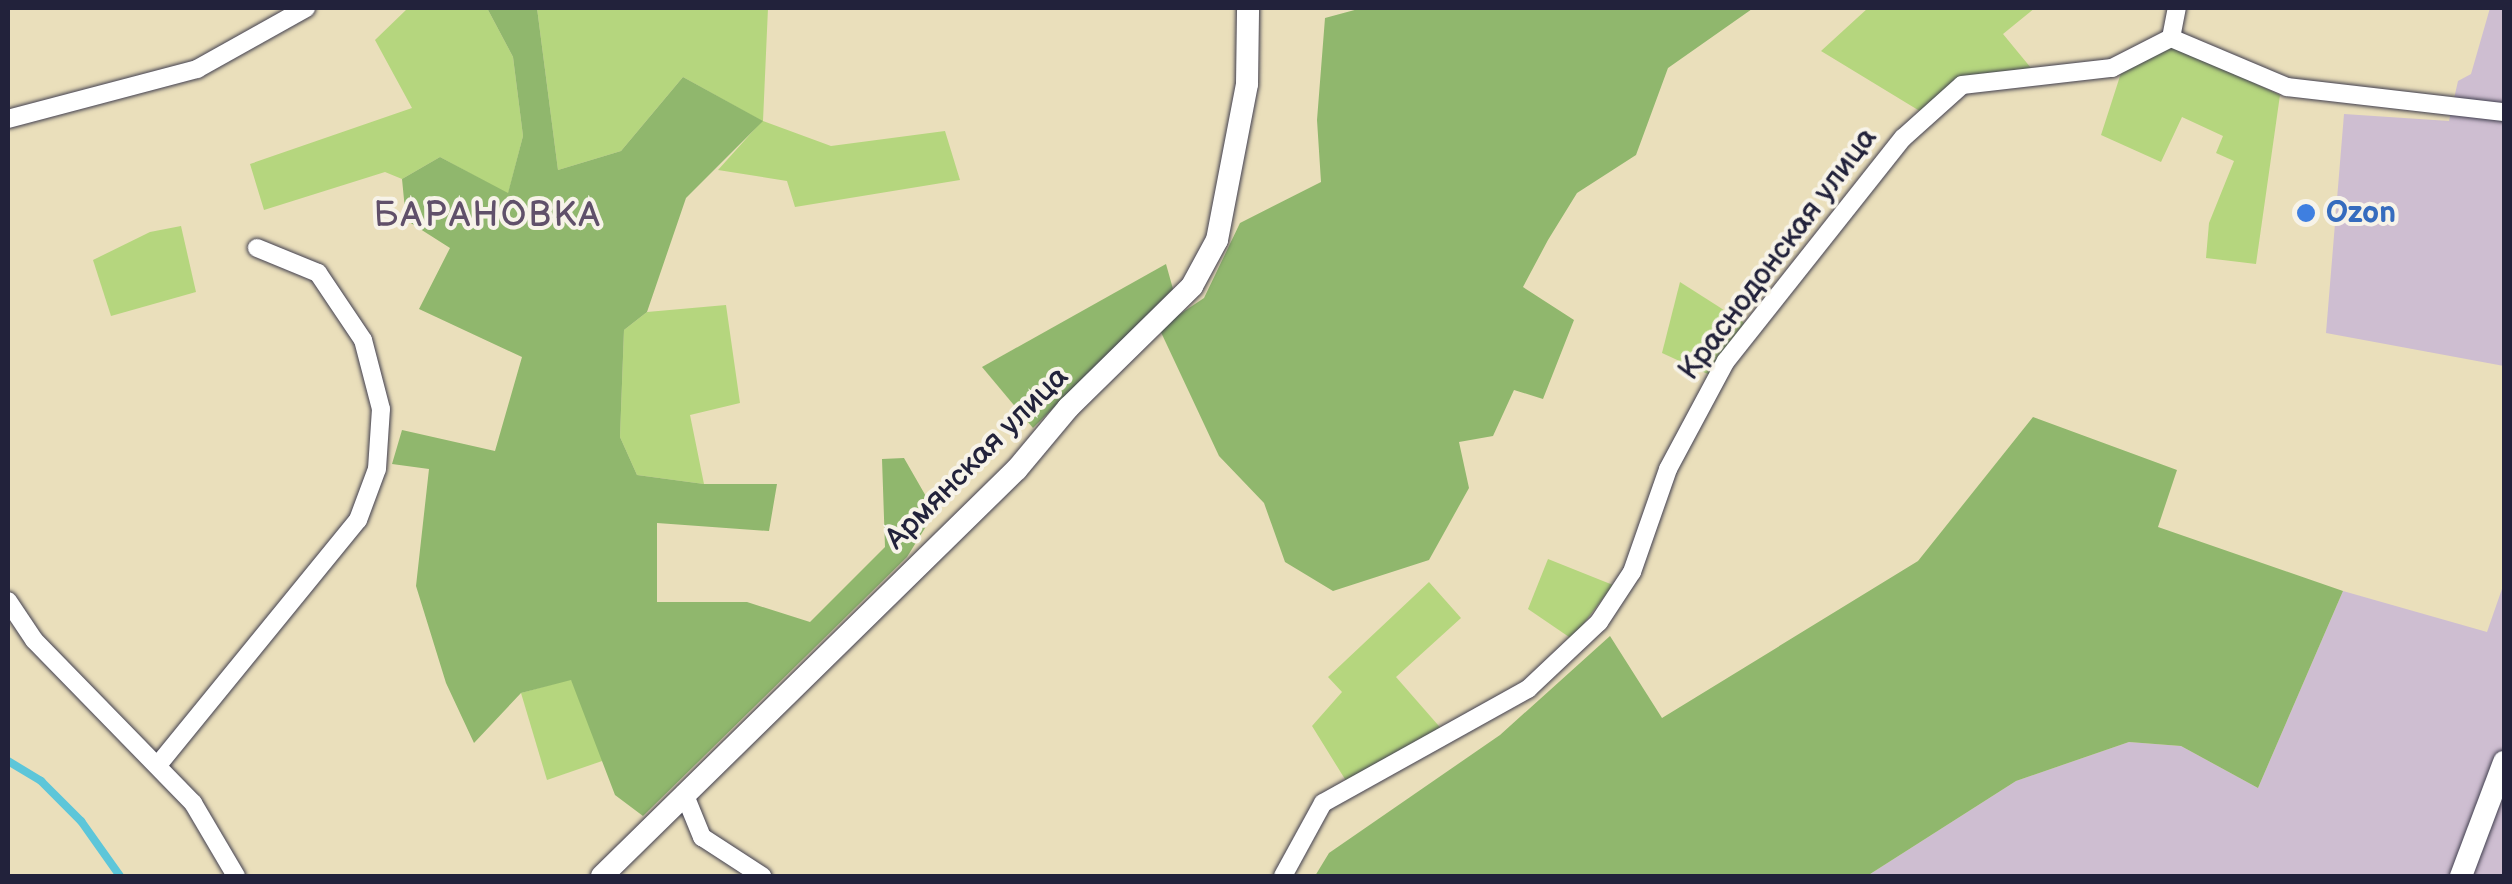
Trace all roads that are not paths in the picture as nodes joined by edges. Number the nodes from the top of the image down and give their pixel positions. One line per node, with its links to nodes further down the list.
1 (306, 8): 6 (street)
2 (1248, 8): 11 (street, Армянская улица)
3 (2177, 8): 4 (street)
4 (2172, 38): 5 (street); 15 (street, Краснодонская улица)
5 (2504, 112)
6 (8, 119)
7 (257, 248): 10 (street)
8 (8, 601): 10 (street)
9 (2504, 762): 16 (street)
10 (158, 765): 12 (street)
11 (684, 793): 13 (street, Армянская улица); 14 (street)
12 (236, 876)
13 (602, 876)
14 (762, 876)
15 (1283, 876)
16 (2461, 876)

